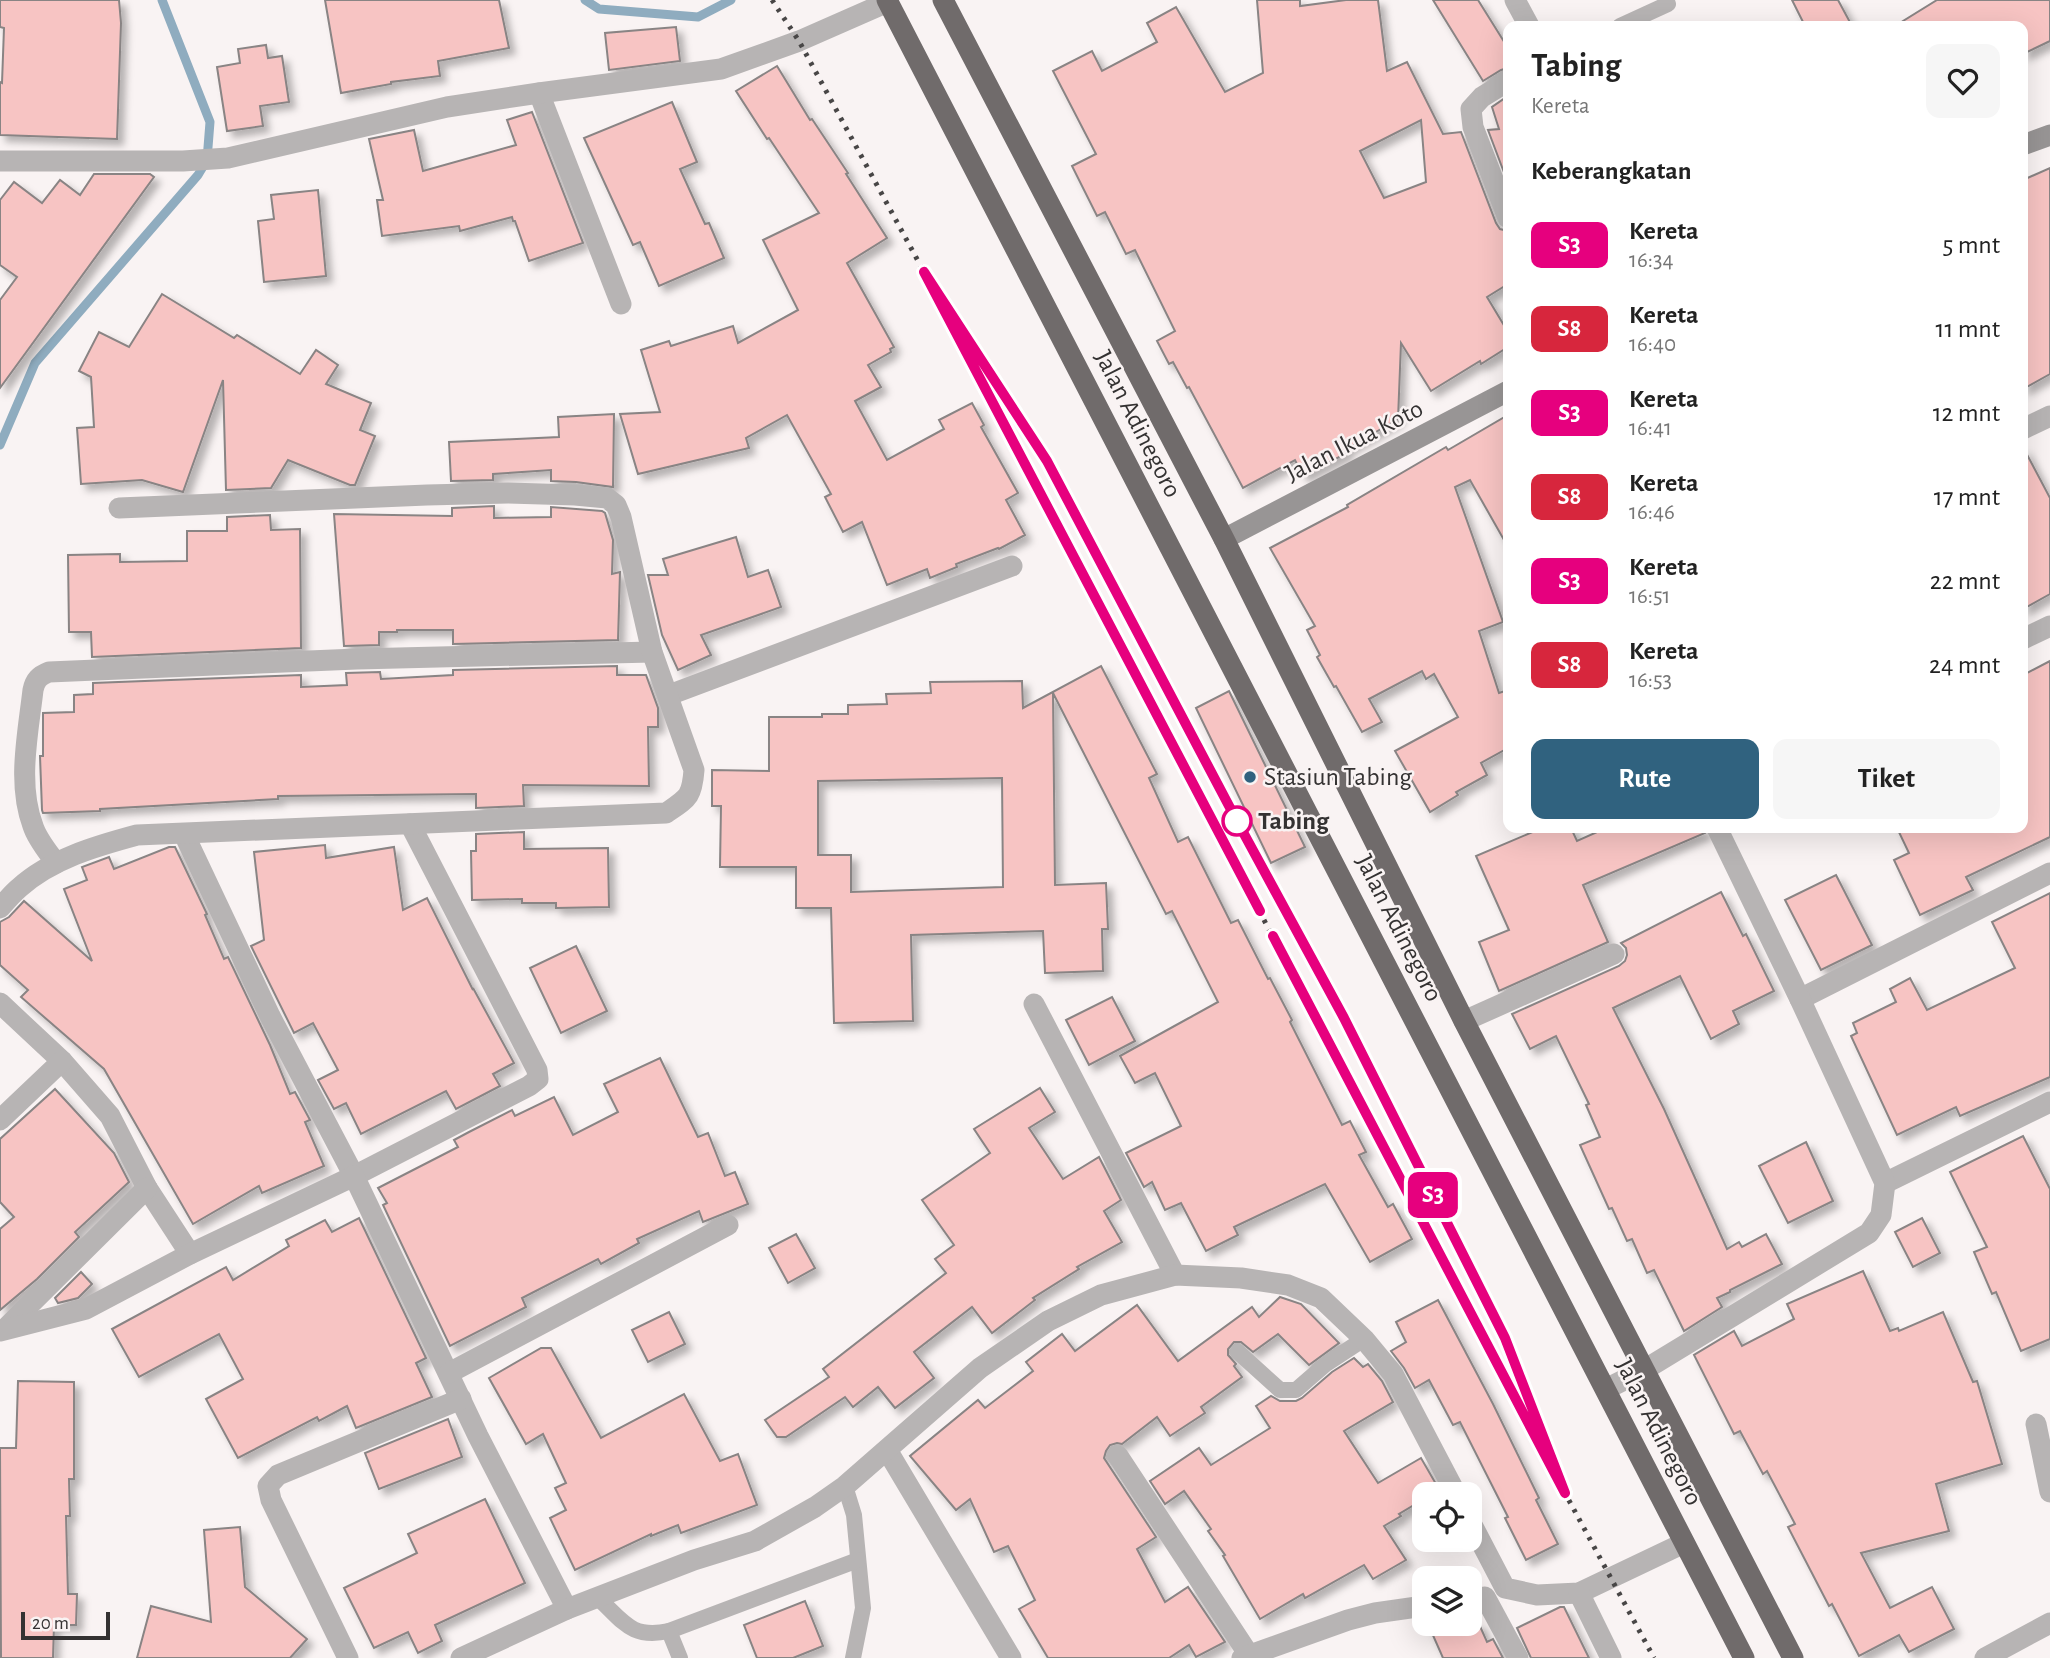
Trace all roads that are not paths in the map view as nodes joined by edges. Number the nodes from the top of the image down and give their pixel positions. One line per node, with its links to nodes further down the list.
1 (943, 0): 18 (highway, Jalan Adinegoro)
2 (1515, 0): 5 (street)
3 (887, 1): 8 (street); 49 (highway, Jalan Adinegoro)
4 (1668, 4): 6 (lane)
5 (1526, 21)
6 (1631, 21)
7 (1503, 84): 12 (street)
8 (539, 93): 11 (street); 13 (street)
9 (2050, 135): 10 (street)
10 (2028, 143)
11 (0, 161)
12 (1503, 205)
13 (621, 304)
14 (1503, 394): 18 (street, Jalan Ikua Koto)
15 (2050, 416): 16 (street)
16 (2028, 427)
17 (119, 508): 22 (street)
18 (1224, 539): 34 (highway, Jalan Adinegoro)
19 (1012, 566): 23 (street)
20 (2050, 626): 21 (street)
21 (2028, 637)
22 (652, 652): 23 (street); 27 (street)
23 (669, 695): 24 (street)
24 (410, 824): 26 (street); 38 (street)
25 (1719, 833): 31 (street)
26 (184, 834): 27 (street); 38 (street)
27 (55, 863): 29 (street)
28 (2050, 873): 31 (street)
29 (0, 908)
30 (1614, 954): 34 (street)
31 (1800, 999): 39 (street)
32 (0, 1003): 35 (street)
33 (1034, 1004): 43 (street)
34 (1464, 1021): 47 (highway, Jalan Adinegoro)
35 (62, 1061): 37 (street); 40 (street)
36 (2050, 1102): 39 (street)
37 (0, 1120)
38 (355, 1176): 42 (street); 48 (street)
39 (1885, 1183): 47 (street)
40 (147, 1188): 42 (street); 44 (street)
41 (728, 1225): 48 (street)
42 (190, 1254): 44 (street)
43 (1175, 1275): 45 (street); 52 (street)
44 (1, 1331)
45 (1364, 1339): 46 (lane); 54 (street)
46 (1238, 1352)
47 (1644, 1370): 49 (street); 78 (highway, Jalan Adinegoro)
48 (449, 1373): 50 (street)
49 (1606, 1389): 57 (highway, Jalan Adinegoro)
50 (461, 1399): 66 (street); 70 (street)
51 (2036, 1424): 56 (street)
52 (887, 1450): 55 (street); 74 (street)
53 (1118, 1456): 69 (street)
54 (1450, 1482)
55 (845, 1486): 59 (lane); 63 (street)
56 (2050, 1492)
57 (1684, 1543): 61 (street); 77 (highway, Jalan Adinegoro)
58 (1482, 1544): 60 (street)
59 (858, 1560): 68 (lane); 73 (lane)
60 (1505, 1588): 61 (street); 62 (street)
61 (1579, 1593): 76 (street)
62 (1482, 1596)
63 (598, 1598): 66 (street); 68 (lane)
64 (1482, 1605): 75 (street)
65 (1412, 1608): 69 (street)
66 (567, 1609): 71 (street)
67 (2050, 1623): 79 (street)
68 (669, 1631): 72 (lane)
69 (1247, 1657)
70 (348, 1658)
71 (461, 1658)
72 (680, 1658)
73 (853, 1658)
74 (1011, 1658)
75 (1518, 1658)
76 (1611, 1658)
77 (1744, 1658)
78 (1793, 1658)
79 (1985, 1658)

